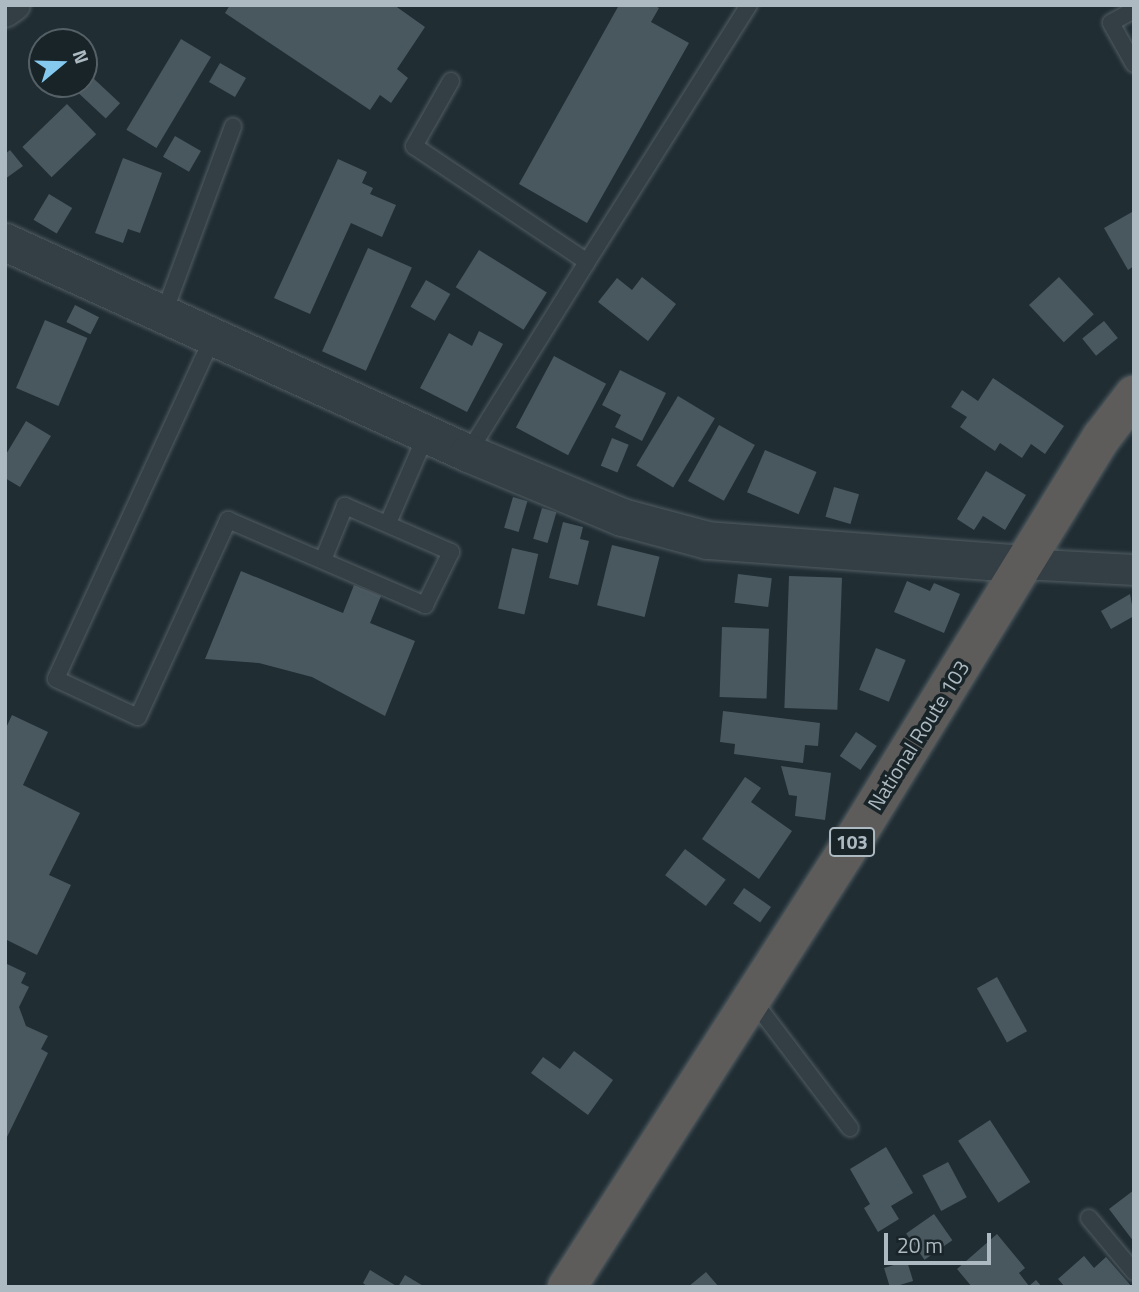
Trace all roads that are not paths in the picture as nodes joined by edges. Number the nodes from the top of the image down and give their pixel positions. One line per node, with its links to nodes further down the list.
1 (15, 5): 4 (street)
2 (749, 5): 9 (lane)
3 (1134, 10): 5 (lane)
4 (5, 12)
5 (1134, 64)
6 (451, 81): 9 (lane)
7 (233, 126): 10 (lane)
8 (5, 242): 10 (street)
9 (587, 262): 14 (lane)
10 (164, 313): 11 (street)
11 (214, 337): 13 (street); 16 (lane)
12 (1134, 395): 17 (highway, National Route 103 / 103)
13 (427, 433): 14 (street); 15 (lane)
14 (468, 453): 17 (street)
15 (388, 523): 16 (lane); 16 (lane)
16 (323, 560)
17 (1023, 564): 18 (street); 19 (highway, National Route 103 / 103)
18 (1134, 570)
19 (751, 998): 20 (lane); 23 (highway, National Route 103 / 103)
20 (850, 1128)
21 (1089, 1217): 22 (lane)
22 (1134, 1272)
23 (567, 1287)

